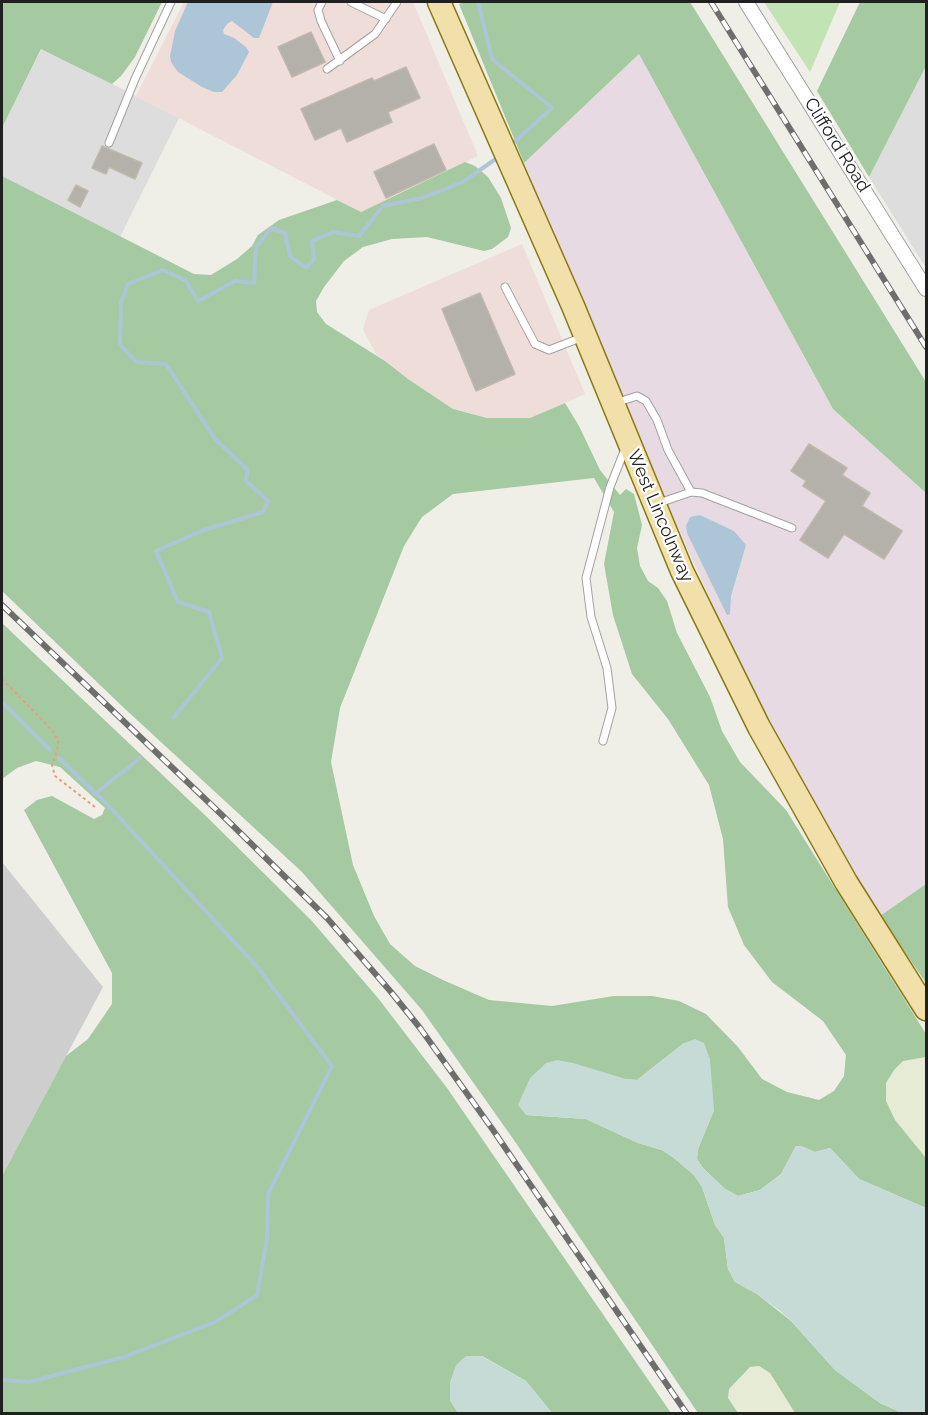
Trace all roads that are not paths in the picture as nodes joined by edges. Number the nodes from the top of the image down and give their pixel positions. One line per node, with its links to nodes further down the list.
1 (171, 2): 10 (lane)
2 (322, 2): 8 (lane)
3 (351, 2): 7 (lane)
4 (397, 2): 7 (lane)
5 (439, 2): 13 (main road, West Lincolnway)
6 (746, 2): 11 (street, Clifford Road)
7 (386, 19): 8 (lane)
8 (340, 61): 9 (lane)
9 (327, 69)
10 (109, 143)
11 (925, 285)
12 (506, 287): 13 (lane)
13 (585, 336): 14 (main road, West Lincolnway)
14 (613, 404): 15 (main road, West Lincolnway); 16 (lane)
15 (629, 441): 17 (main road, West Lincolnway); 19 (lane)
16 (691, 492): 17 (lane); 18 (lane)
17 (655, 504): 20 (main road, West Lincolnway)
18 (792, 528)
19 (603, 741)
20 (927, 1009)

